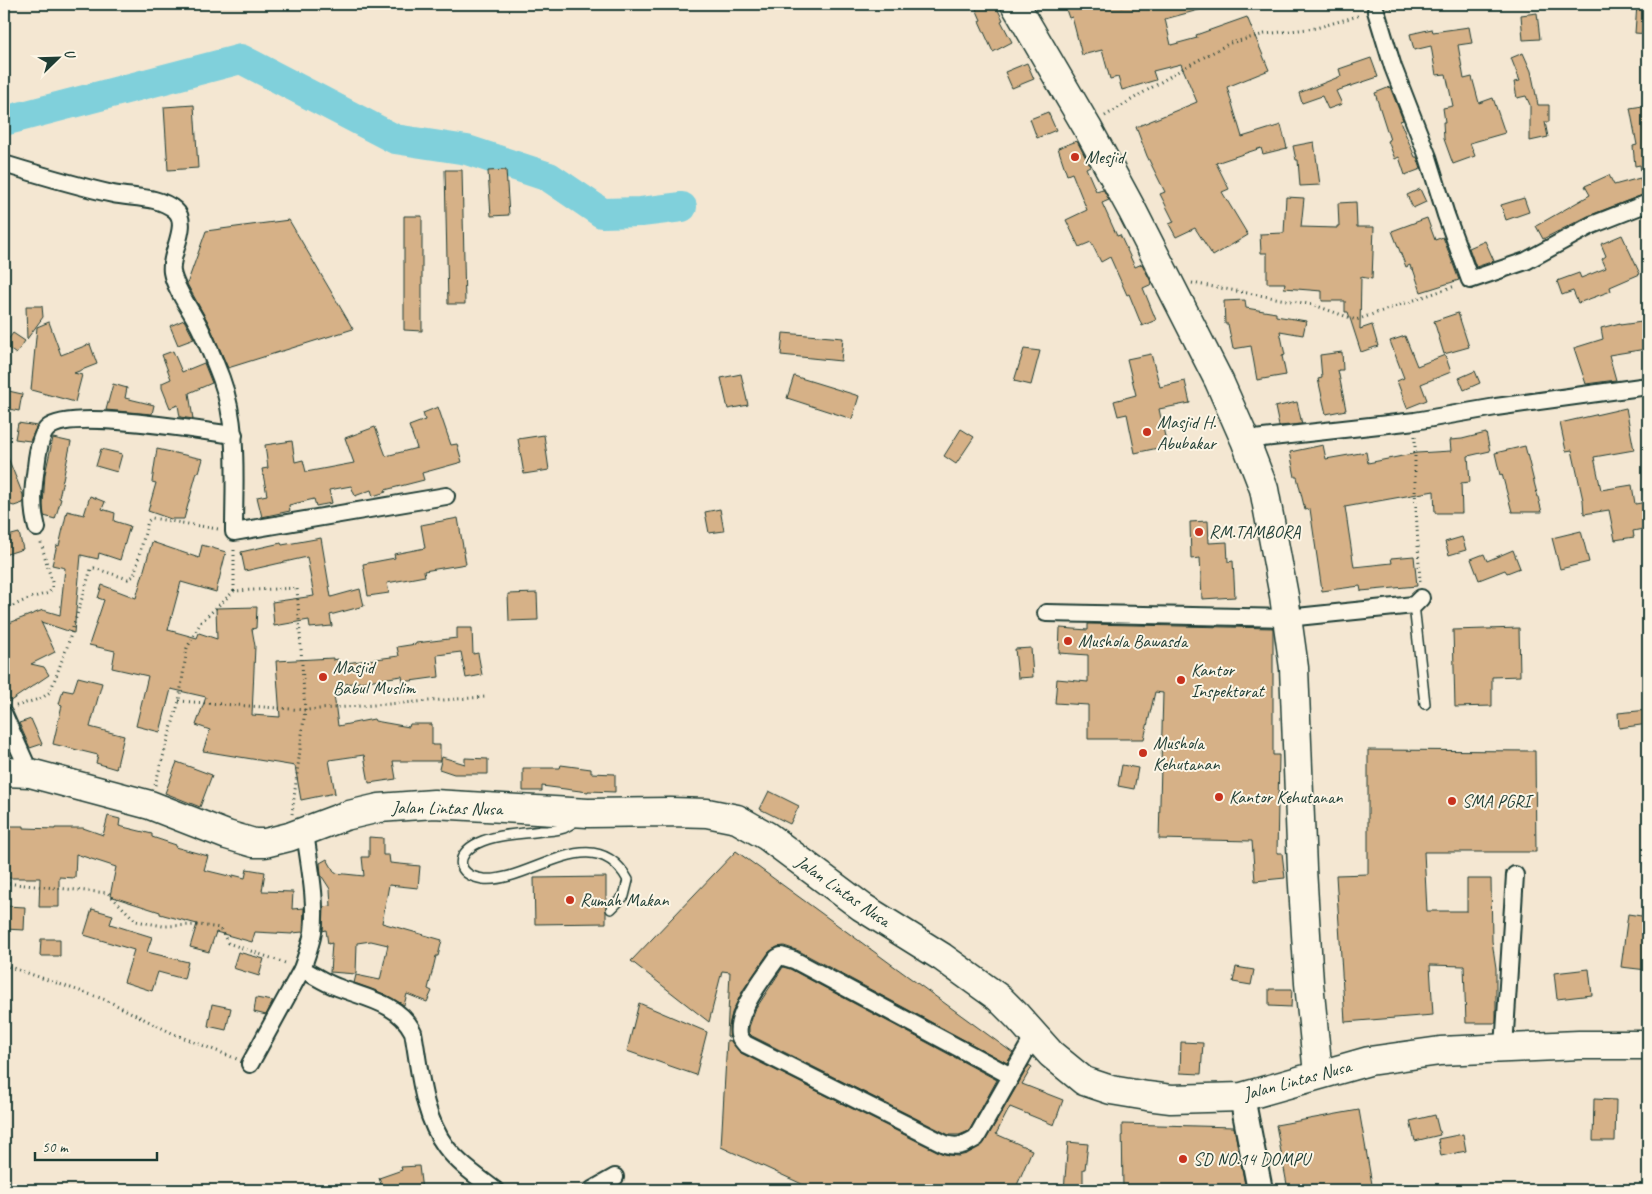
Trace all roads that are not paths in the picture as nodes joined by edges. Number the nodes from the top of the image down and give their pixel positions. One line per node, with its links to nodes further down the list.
1 (1015, 4): 7 (highway)
2 (1376, 10): 4 (street)
3 (4, 164): 6 (street)
4 (1648, 203)
5 (1648, 386): 7 (street)
6 (234, 435): 8 (street); 9 (street)
7 (1245, 440): 12 (highway)
8 (446, 496)
9 (37, 528)
10 (1417, 601): 12 (street); 13 (lane)
11 (1046, 613): 12 (street)
12 (1287, 618): 25 (highway)
13 (1425, 704)
14 (8, 711): 15 (street)
15 (17, 772): 17 (highway, Jalan Lintas Nusa)
16 (588, 813): 17 (highway, Jalan Lintas Nusa); 19 (lane); 21 (highway, Jalan Lintas Nusa)
17 (297, 835): 20 (street)
18 (1515, 876): 23 (street)
19 (611, 909)
20 (302, 969): 24 (street); 29 (street)
21 (1034, 1036): 26 (street); 27 (highway, Jalan Lintas Nusa)
22 (1648, 1045): 23 (highway, Jalan Lintas Nusa)
23 (1504, 1048): 25 (highway, Jalan Lintas Nusa)
24 (250, 1064)
25 (1318, 1074): 27 (highway, Jalan Lintas Nusa)
26 (1011, 1076): 26 (street)
27 (1242, 1097): 31 (main road)
28 (614, 1177): 30 (street)
29 (495, 1190)
30 (592, 1190)
31 (1260, 1190)

